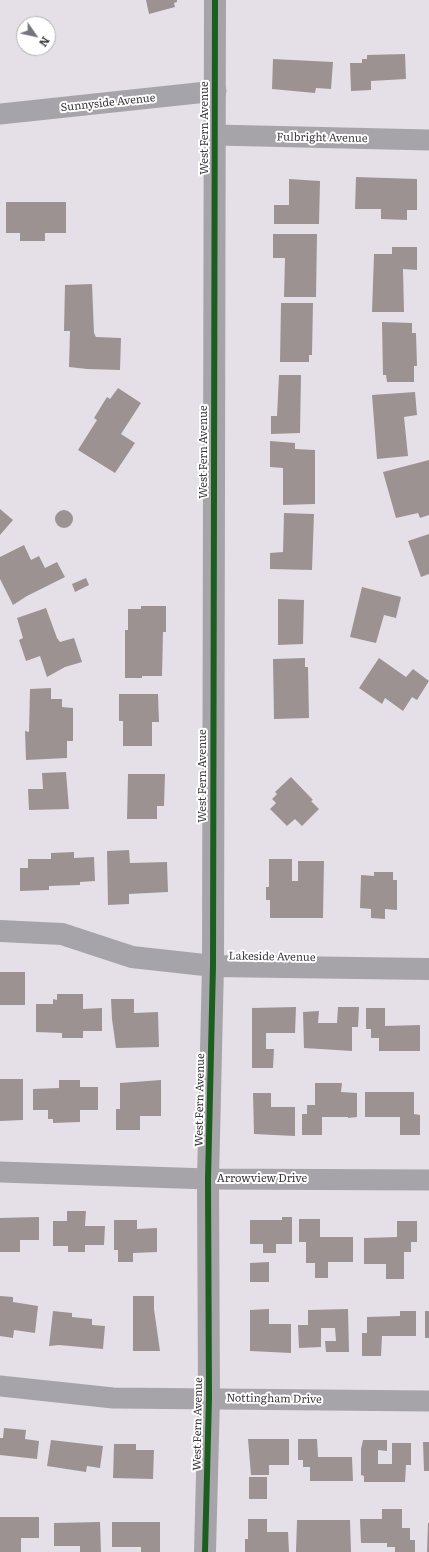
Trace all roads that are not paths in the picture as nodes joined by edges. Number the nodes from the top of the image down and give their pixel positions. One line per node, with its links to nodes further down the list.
1 (215, 0): 2 (street, West Fern Avenue)
2 (216, 91): 3 (street, Sunnyside Avenue); 4 (street, West Fern Avenue)
3 (0, 114)
4 (216, 135): 5 (street, Fulbright Avenue); 7 (street, West Fern Avenue)
5 (429, 140)
6 (0, 931): 7 (street, Lakeside Avenue)
7 (213, 966): 8 (street, Lakeside Avenue); 10 (street, West Fern Avenue)
8 (429, 969)
9 (0, 1172): 10 (street, Arrowview Drive)
10 (208, 1179): 11 (street, Arrowview Drive); 13 (street, West Fern Avenue)
11 (429, 1180)
12 (0, 1386): 13 (street, Nottingham Drive)
13 (209, 1398): 14 (street, Nottingham Drive); 15 (street, West Fern Avenue)
14 (429, 1401)
15 (205, 1552)

